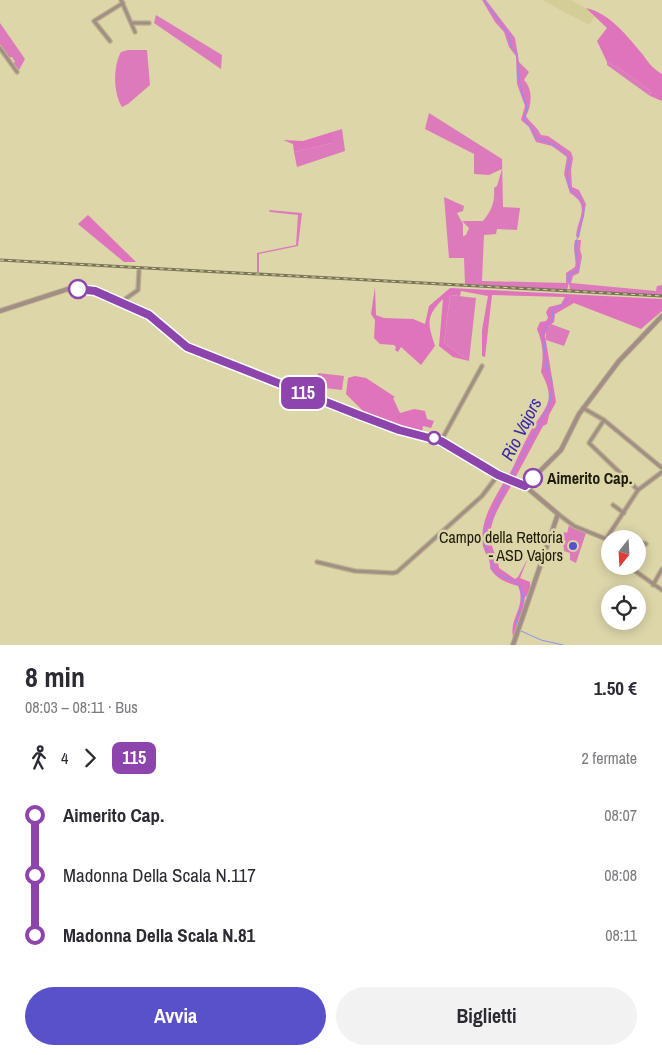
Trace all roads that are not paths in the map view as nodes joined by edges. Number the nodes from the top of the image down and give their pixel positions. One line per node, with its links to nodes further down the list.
1 (122, 1): 3 (street); 5 (street)
2 (149, 22): 3 (street)
3 (133, 24): 4 (street)
4 (135, 32)
5 (110, 41)
6 (0, 48): 7 (street)
7 (16, 72)
8 (139, 271): 9 (street)
9 (120, 302): 10 (street); 15 (street)
10 (0, 311)
11 (662, 316): 13 (street)
12 (482, 366): 15 (street)
13 (583, 408): 14 (street); 19 (street)
14 (604, 420): 16 (street); 20 (street)
15 (441, 441): 18 (street)
16 (662, 468)
17 (662, 472): 20 (street)
18 (498, 475): 19 (street); 26 (street)
19 (525, 486): 23 (street)
20 (638, 490): 22 (street)
21 (613, 505): 22 (street)
22 (624, 513): 24 (street)
23 (558, 514): 25 (street); 31 (street)
24 (612, 530)
25 (601, 537)
26 (317, 562)
27 (662, 569): 29 (street)
28 (640, 575): 29 (street)
29 (654, 585): 30 (street)
30 (662, 590)
31 (513, 645)

